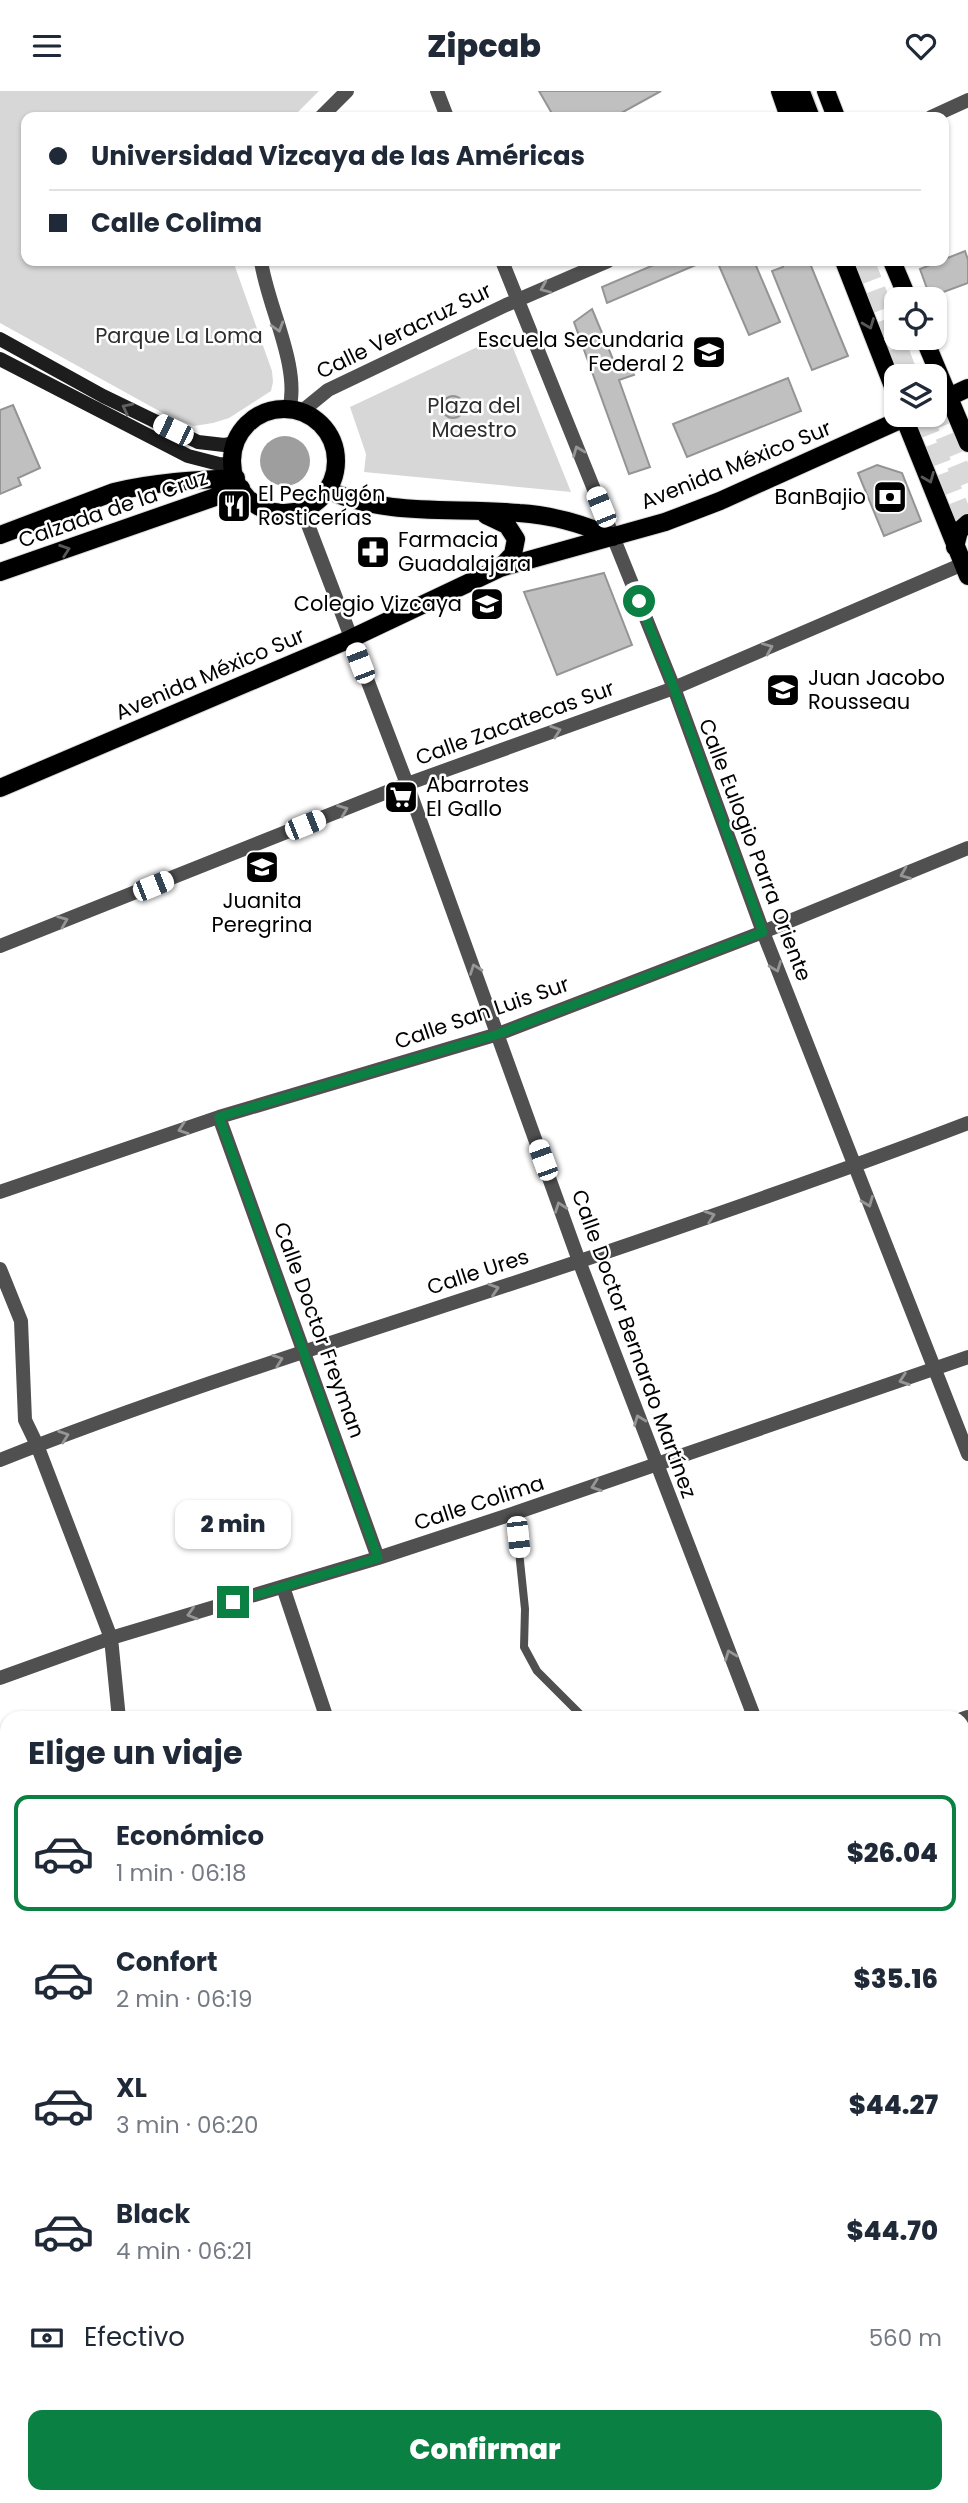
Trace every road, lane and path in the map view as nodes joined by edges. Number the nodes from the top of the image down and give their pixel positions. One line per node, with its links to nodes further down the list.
1 (347, 91): 8 (street)
2 (438, 91): 9 (street)
3 (780, 91): 10 (main road)
4 (799, 91): 11 (highway)
5 (811, 91): 12 (highway)
6 (826, 91): 13 (main road)
7 (968, 100): 14 (street)
8 (326, 112)
9 (445, 112)
10 (787, 112)
11 (807, 112)
12 (819, 112)
13 (834, 112)
14 (943, 112)
15 (262, 266): 28 (street, one-way to 28)
16 (504, 266): 21 (street, Calle Eulogio Parra Oriente)
17 (596, 266): 21 (street, Calle Veracruz Sur, one-way to 21)
18 (846, 266): 24 (main road, one-way to 24)
19 (894, 266): 20 (main road)
20 (903, 287)
21 (517, 300): 28 (street, Calle Veracruz Sur); 39 (street, Calle Eulogio Parra Oriente, one-way to 21)
22 (2, 343): 31 (main road, one-way to 22)
23 (0, 359): 33 (main road)
24 (884, 364)
25 (968, 388): 26 (main road)
26 (947, 398)
27 (947, 409): 32 (main road)
28 (295, 411): 31 (main road); 34 (main road)
29 (884, 426): 39 (main road, Avenida México Sur)
30 (910, 427): 40 (main road, one-way to 40)
31 (236, 443): 33 (main road)
32 (968, 443)
33 (237, 477): 35 (main road); 38 (main road, Calzada de la Cruz); 43 (main road, Calzada de la Cruz, one-way to 33)
34 (327, 490): 35 (main road); 36 (main road)
35 (302, 509): 44 (street, Calle Doctor Bernardo Martínez)
36 (473, 511): 39 (main road); 41 (main road)
37 (968, 523): 40 (main road)
38 (0, 534)
39 (613, 537): 41 (main road, Avenida México Sur); 45 (street, Calle Eulogio Parra Oriente)
40 (956, 547): 42 (main road)
41 (500, 568): 44 (main road, Avenida México Sur)
42 (966, 570): 45 (street, Calle Zacatecas Sur, one-way to 42)
43 (0, 572)
44 (350, 639): 46 (street, Calle Doctor Bernardo Martínez); 47 (main road, Avenida México Sur)
45 (674, 688): 46 (street, Calle Zacatecas Sur, one-way to 45); 49 (street, Calle Eulogio Parra Oriente)
46 (407, 784): 50 (street, Calle Zacatecas Sur, one-way to 46); 51 (street, Calle Doctor Bernardo Martínez, one-way to 46)
47 (0, 788)
48 (968, 848): 49 (street, Calle San Luis Sur, one-way to 49)
49 (763, 932): 51 (street, Calle San Luis Sur); 54 (street, Calle Eulogio Parra Oriente, one-way to 54)
50 (0, 946)
51 (498, 1034): 52 (street, Calle San Luis Sur); 56 (street, Calle Doctor Bernardo Martínez, one-way to 51)
52 (219, 1117): 55 (street, Calle San Luis Sur, one-way to 55); 58 (street, Calle Doctor Freyman)
53 (968, 1123): 54 (street, Calle Ures)
54 (854, 1166): 56 (street, Calle Ures, one-way to 54); 60 (street, Calle Eulogio Parra Oriente, one-way to 60)
55 (0, 1192)
56 (579, 1261): 58 (street, Calle Ures, one-way to 56); 64 (street, Calle Doctor Bernardo Martínez, one-way to 56)
57 (0, 1269): 61 (street)
58 (305, 1350): 61 (street, Calle Ures, one-way to 58); 66 (street, Calle Doctor Freyman)
59 (968, 1357): 60 (street, Calle Colima)
60 (936, 1369): 62 (street, Calle Eulogio Parra Oriente); 64 (street, Calle Colima, one-way to 64)
61 (37, 1445): 63 (street, Calle Ures); 68 (street)
62 (968, 1454)
63 (0, 1460)
64 (656, 1466): 65 (street, Calle Colima, one-way to 65); 73 (street, Calle Doctor Bernardo Martínez, one-way to 64)
65 (515, 1513): 66 (street, Calle Colima); 72 (lane)
66 (378, 1558): 67 (street, Calle Colima)
67 (283, 1587): 68 (street, Calle Colima, one-way to 68); 71 (street)
68 (110, 1638): 69 (street, Calle Colima); 70 (street)
69 (0, 1678)
70 (118, 1711)
71 (324, 1711)
72 (577, 1711)
73 (752, 1711)

